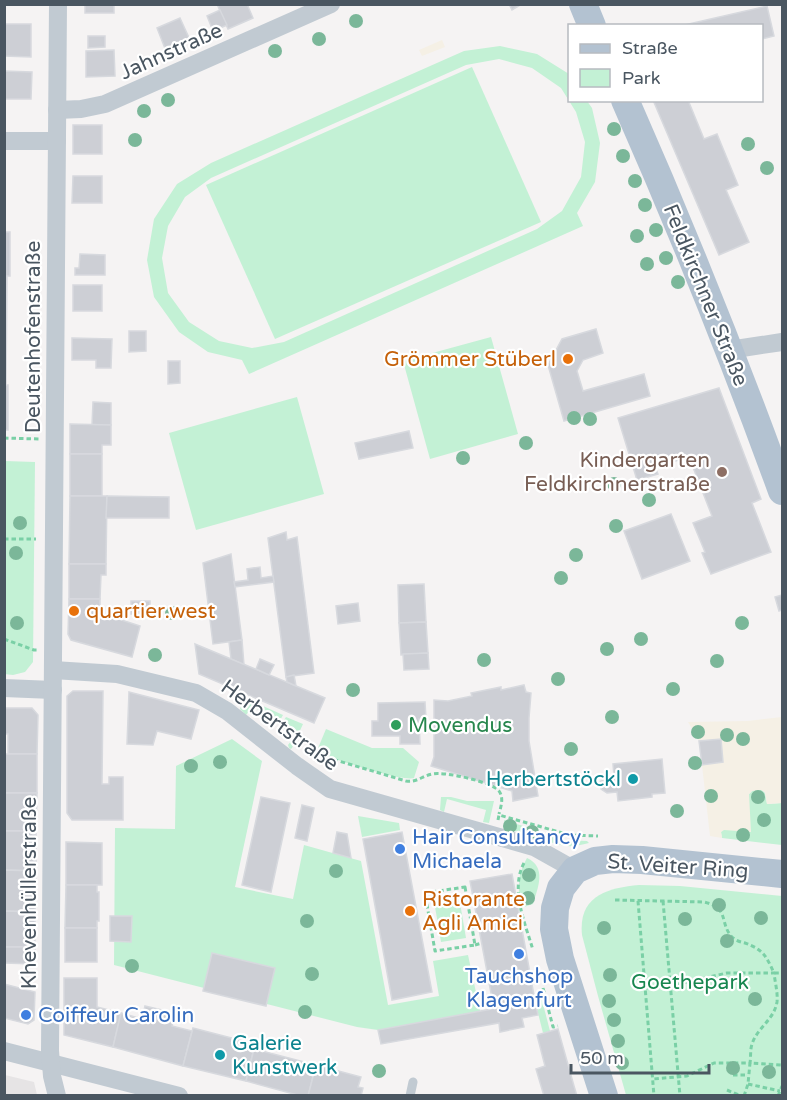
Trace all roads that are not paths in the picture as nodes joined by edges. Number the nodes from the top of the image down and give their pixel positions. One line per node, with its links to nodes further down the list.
1 (58, 4): 6 (street, Deutenhofenstraße)
2 (331, 4): 6 (street, Jahnstraße)
3 (583, 4): 4 (main road)
4 (591, 24)
5 (626, 102): 10 (main road, Feldkirchner Straße)
6 (57, 110): 8 (street, Deutenhofenstraße)
7 (4, 141): 8 (street)
8 (57, 141): 12 (street, Deutenhofenstraße)
9 (783, 342): 10 (street)
10 (729, 350): 11 (main road, Feldkirchner Straße)
11 (783, 491)
12 (53, 670): 14 (street); 15 (street, Herbertstraße)
13 (4, 688): 14 (street)
14 (53, 690): 18 (street, Khevenhüllerstraße)
15 (575, 870): 16 (main road, St. Veiter Ring); 23 (main road)
16 (783, 874)
17 (4, 1052): 18 (street)
18 (51, 1063): 20 (street, Khevenhüllerstraße); 21 (street)
19 (413, 1082): 22 (lane)
20 (57, 1095)
21 (179, 1095)
22 (410, 1095)
23 (604, 1095)

